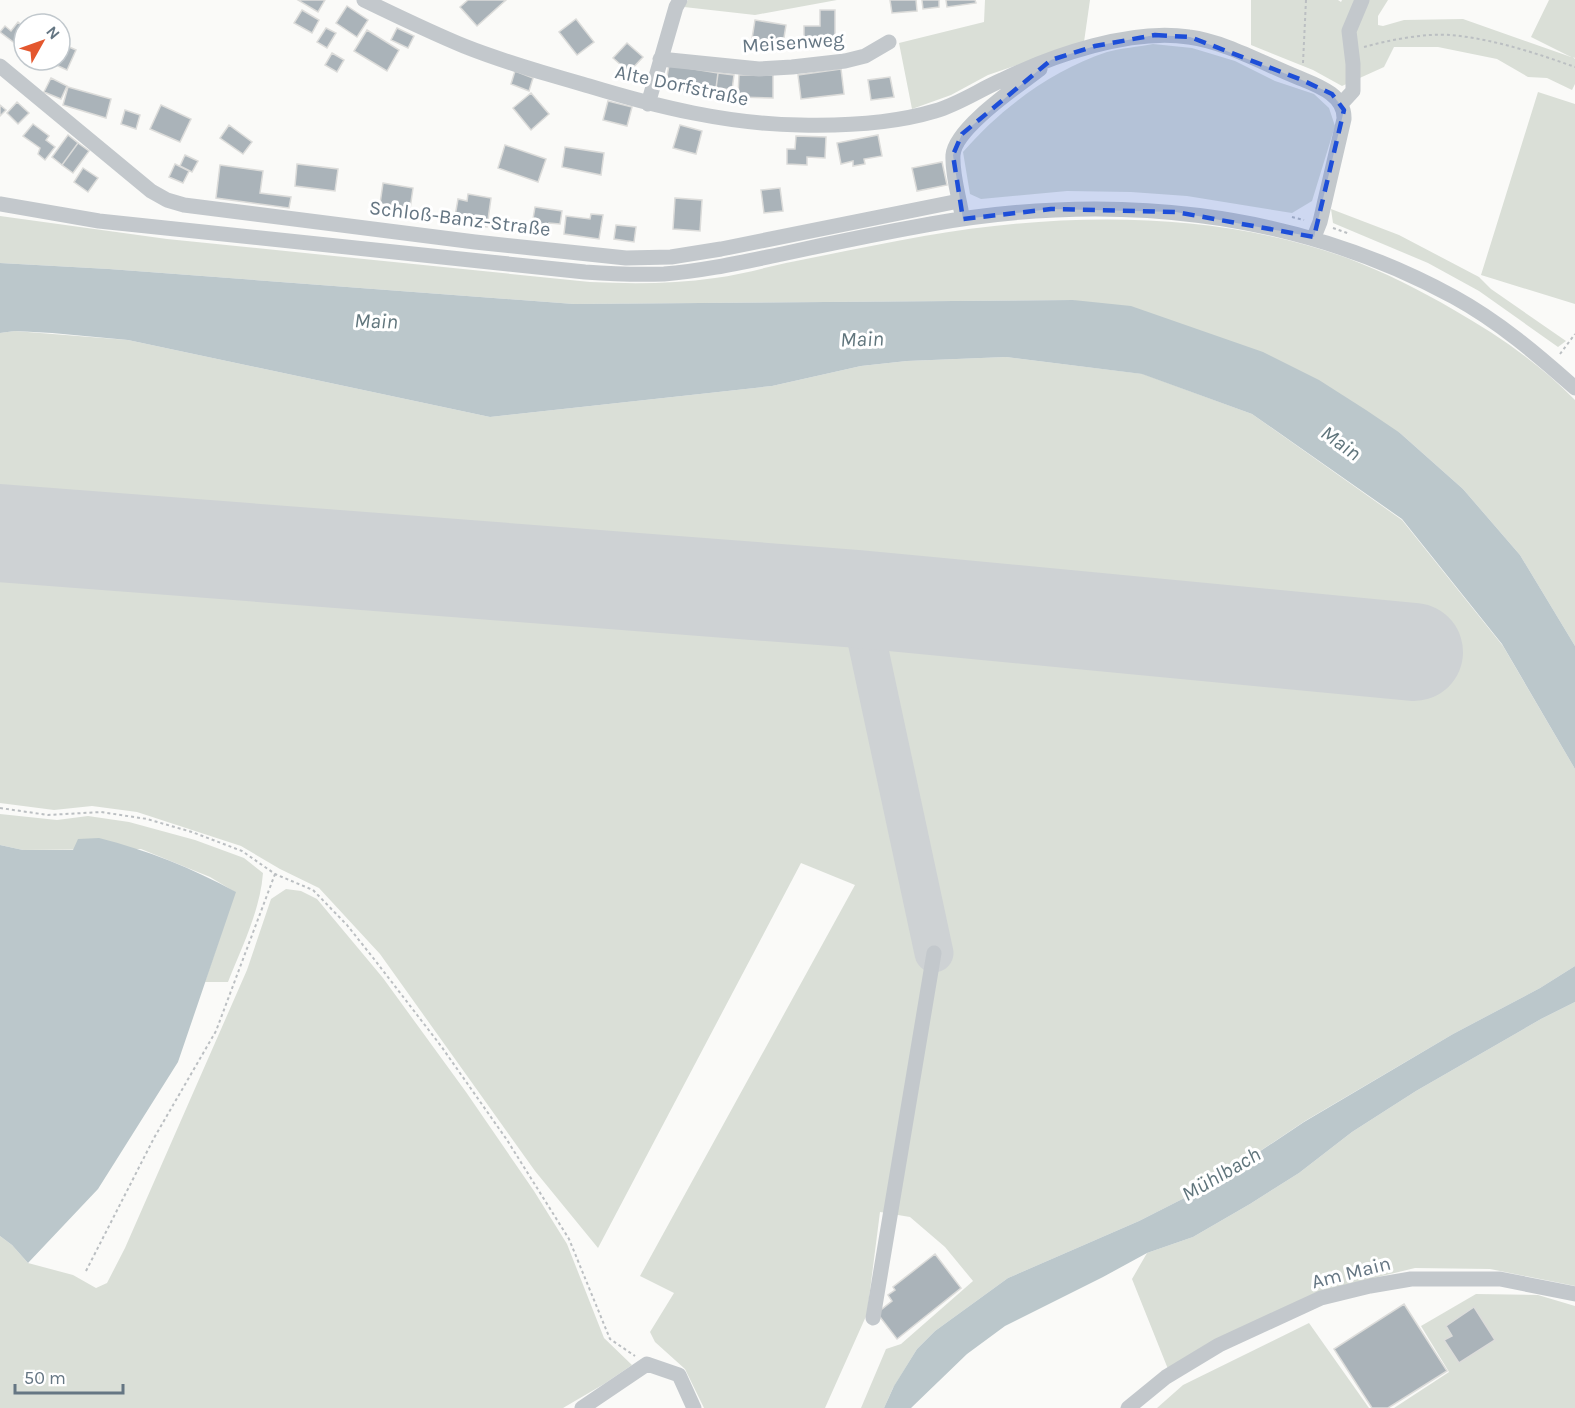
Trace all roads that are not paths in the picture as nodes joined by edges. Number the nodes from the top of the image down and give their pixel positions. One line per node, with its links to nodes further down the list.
1 (364, 0): 8 (street, Alte Dorfstraße)
2 (1362, 0): 9 (street)
3 (676, 2): 5 (street)
4 (889, 42): 5 (street, Meisenweg)
5 (660, 59): 8 (street)
6 (1051, 60): 8 (street, Alte Dorfstraße); 9 (street, Alte Dorfstraße); 10 (street)
7 (0, 66): 10 (street, Schloß-Banz-Straße)
8 (648, 104)
9 (1342, 104): 13 (street)
10 (959, 201): 12 (street)
11 (0, 204): 12 (street)
12 (963, 219): 13 (street)
13 (1314, 237): 14 (street)
14 (1575, 388)
15 (934, 953): 17 (street)
16 (1575, 1294): 20 (street, Am Main)
17 (873, 1318)
18 (582, 1408): 19 (street)
19 (694, 1408)
20 (1128, 1408)

